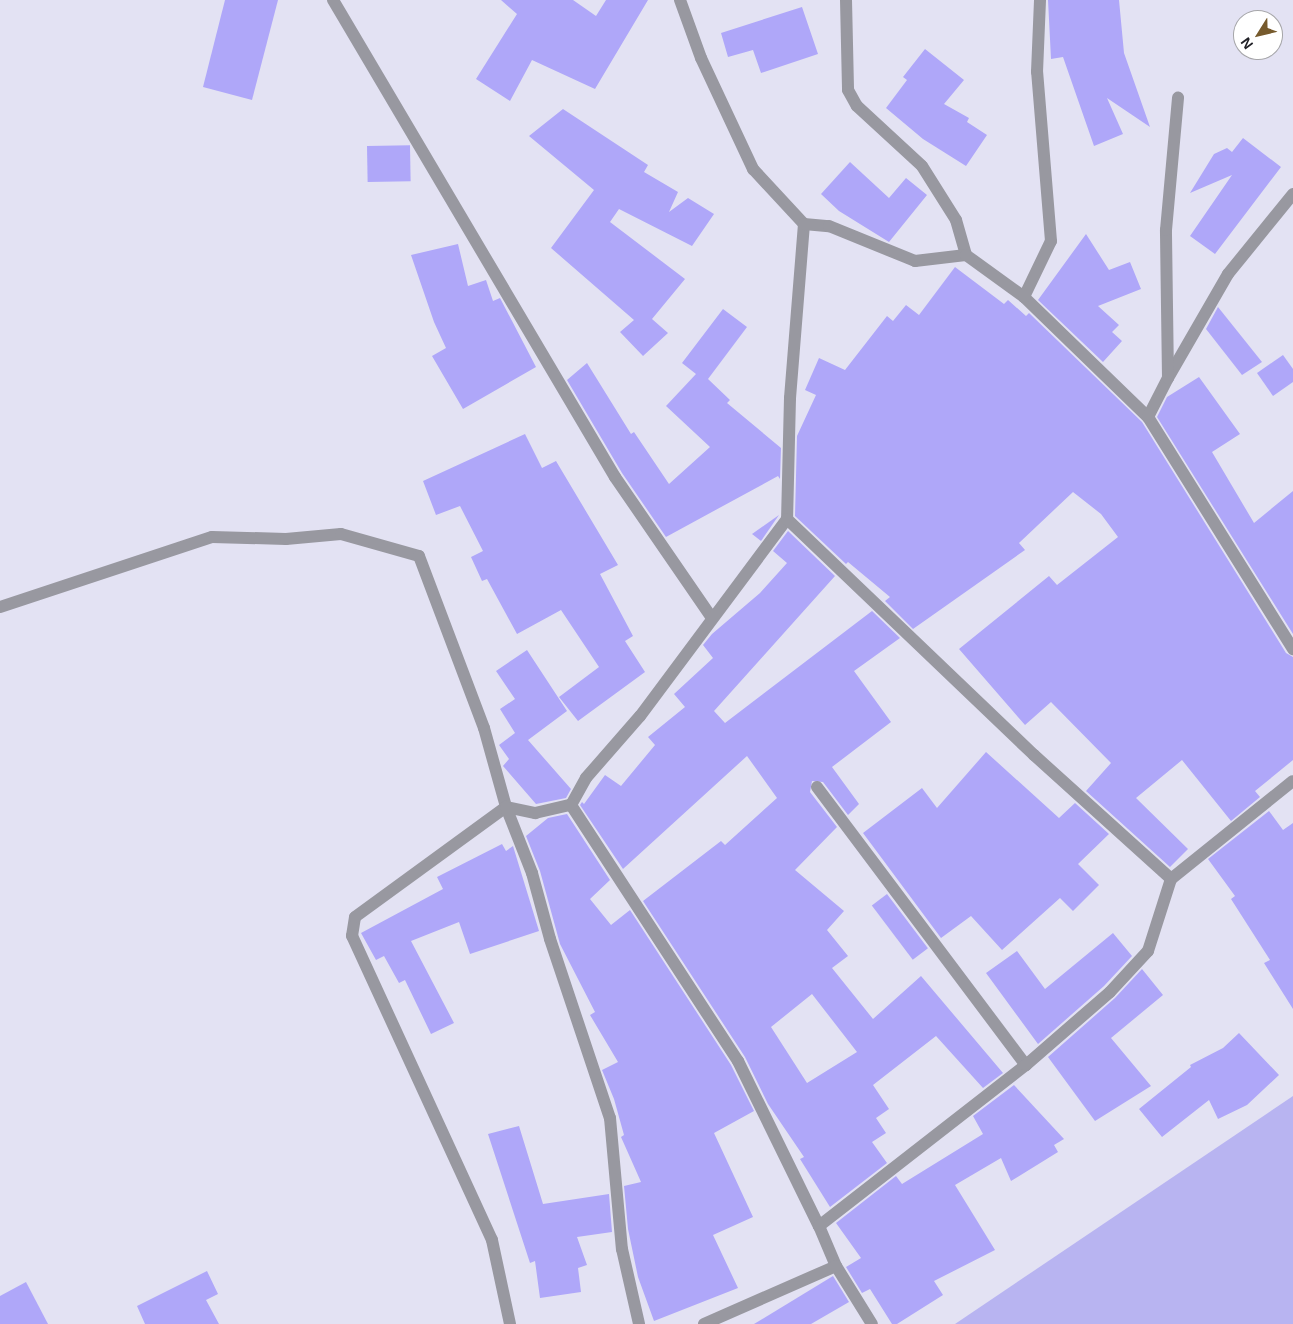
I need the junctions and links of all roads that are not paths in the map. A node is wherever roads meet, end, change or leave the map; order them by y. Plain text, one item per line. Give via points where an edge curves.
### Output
1 (334, 0) edge
2 (680, 0) edge
3 (846, 0) edge
4 (1040, 0) edge
5 (1178, 98) dead end
6 (1293, 194) edge
7 (804, 224) junction
8 (966, 255) junction
9 (1024, 297) junction
10 (1168, 378) junction
11 (1148, 417) junction
12 (788, 519) junction
13 (0, 608) edge
14 (712, 618) junction
15 (1293, 649) edge
16 (1293, 781) edge
17 (817, 787) dead end
18 (571, 805) junction
19 (506, 808) junction
20 (1171, 879) junction
21 (1026, 1065) junction
22 (819, 1226) junction
23 (836, 1266) junction
24 (510, 1324) edge
25 (639, 1324) edge
26 (704, 1324) edge
27 (872, 1324) edge

1 - 14 street via 615,477
2 - 7 street via 701,58 753,170
3 - 8 street via 848,90 857,106 922,166 956,220
4 - 9 street via 1037,72 1051,241
5 - 10 street via 1166,230
6 - 10 street via 1228,274
7 - 8 street via 829,226 915,260
7 - 12 street via 790,398
8 - 9 street
9 - 11 street
10 - 11 street
11 - 15 street
12 - 14 street
12 - 20 street via 1034,755
13 - 19 street via 212,537 286,539 341,534 419,556 484,728
14 - 18 street via 640,716 586,778
16 - 20 street
17 - 21 street
18 - 19 street via 535,813
18 - 22 street via 738,1061
19 - 24 street via 354,917 352,936 492,1240
19 - 25 street via 532,873 550,939 610,1118 622,1249
20 - 21 street via 1148,951 1110,992
21 - 22 street
22 - 23 street
23 - 26 street
23 - 27 street

